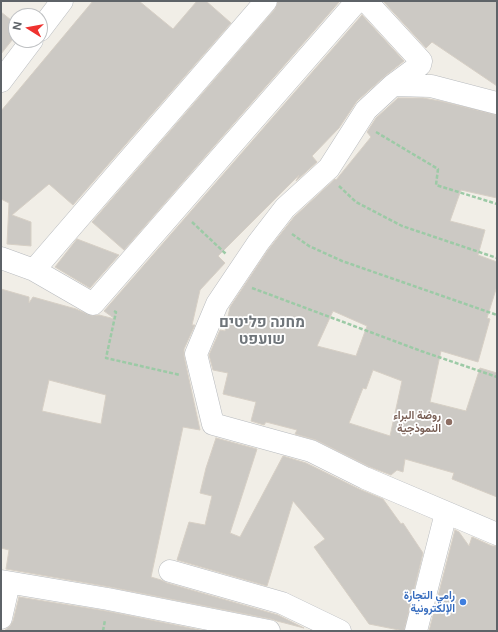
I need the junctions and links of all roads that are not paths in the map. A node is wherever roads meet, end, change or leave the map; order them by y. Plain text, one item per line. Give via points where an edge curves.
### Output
1 (62, 1) edge
2 (266, 1) edge
3 (357, 1) edge
4 (366, 1) edge
5 (48, 19) edge
6 (26, 48) edge
7 (1, 81) edge
8 (393, 85) junction
9 (497, 103) edge
10 (1, 258) edge
11 (34, 270) junction
12 (446, 513) junction
13 (497, 534) edge
14 (170, 571) dead end
15 (5, 582) edge
16 (1, 618) edge
17 (269, 631) edge
18 (340, 631) edge
19 (416, 631) edge

1 - 5 street
2 - 11 street
3 - 11 street via 93,304
4 - 8 street via 421,61 420,65
6 - 7 street
8 - 9 street via 431,86
8 - 12 street via 366,110 329,168 285,208 274,222 217,304 196,354 213,424 311,451
10 - 11 street
12 - 13 street
12 - 19 street
14 - 18 street via 282,603
15 - 16 street
15 - 17 street via 108,599

